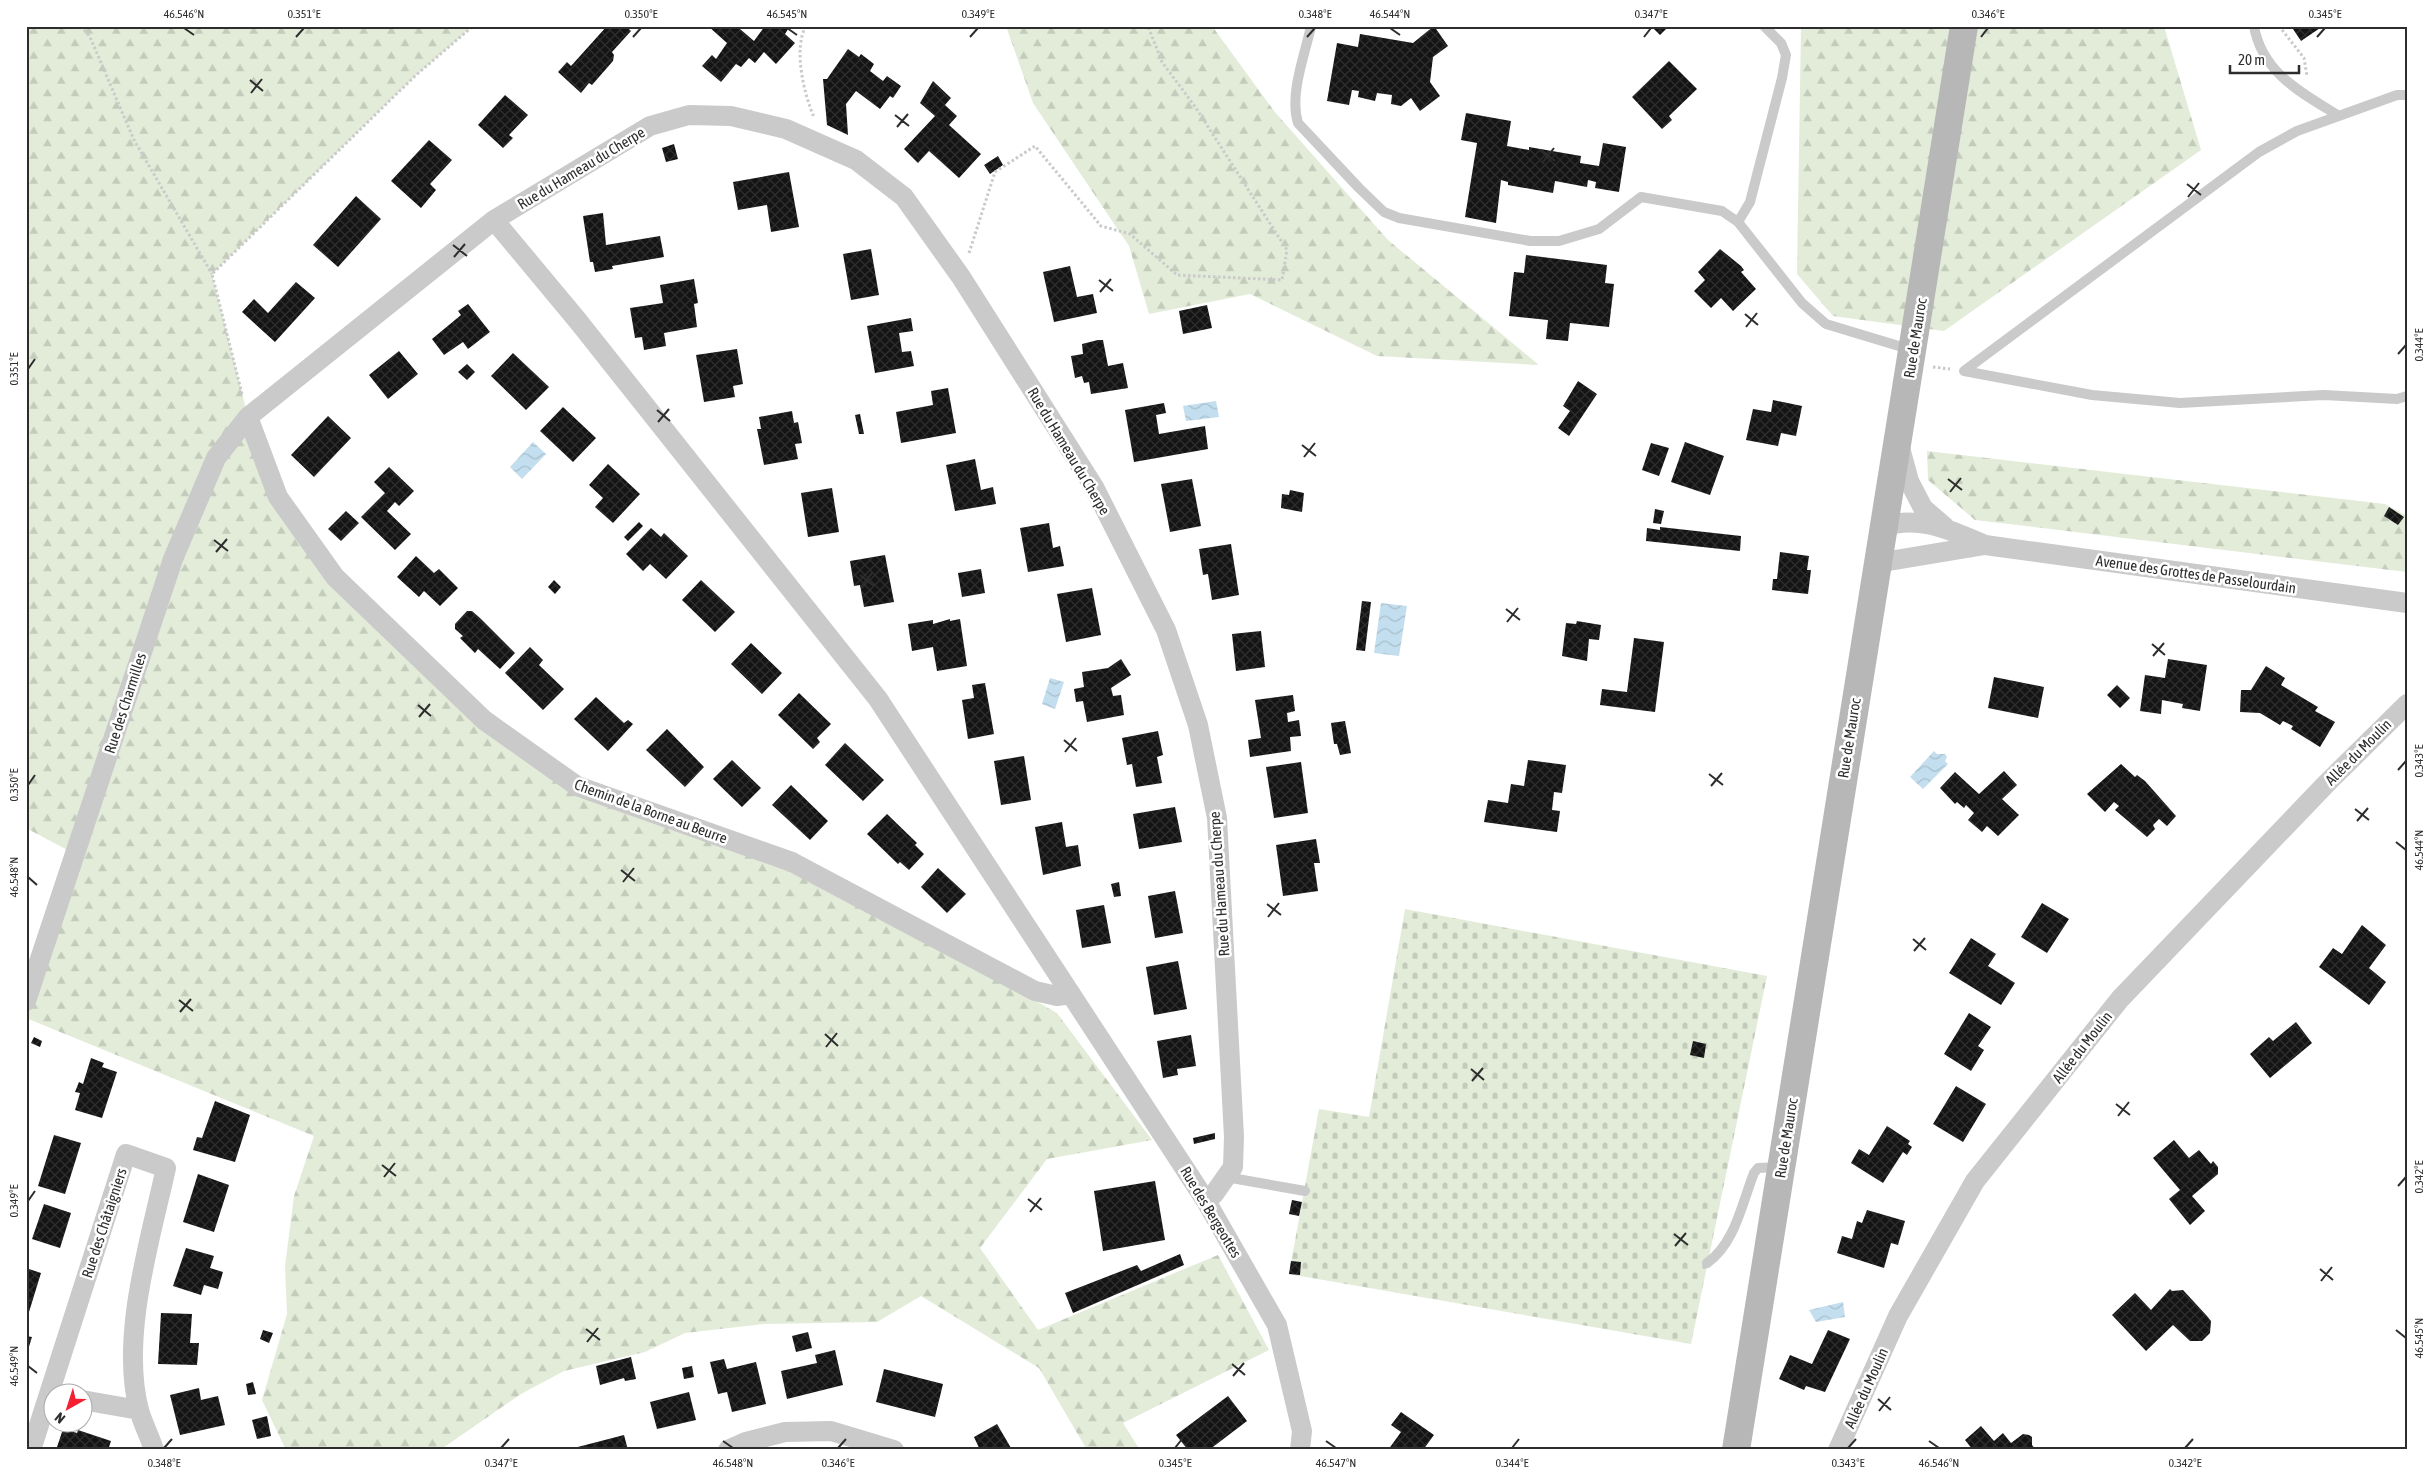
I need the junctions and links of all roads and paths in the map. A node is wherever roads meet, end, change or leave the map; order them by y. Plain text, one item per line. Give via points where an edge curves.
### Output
1 (81, 26) edge
2 (473, 26) edge
3 (806, 26) edge
4 (1148, 26) edge
5 (1311, 26) edge
6 (1764, 26) edge
7 (1964, 26) edge
8 (2254, 26) edge
9 (2279, 26) edge
10 (2407, 95) edge
11 (2310, 98) junction
12 (2339, 116) junction
13 (839, 152) junction
14 (494, 220) junction
15 (1738, 222) junction
16 (212, 274) junction
17 (961, 277) junction
18 (1912, 358) junction
19 (1964, 371) junction
20 (2407, 396) edge
21 (248, 417) junction
22 (1898, 441) junction
23 (1883, 527) junction
24 (1946, 528) junction
25 (1986, 544) junction
26 (1877, 563) junction
27 (2407, 603) edge
28 (2407, 704) edge
29 (1071, 994) junction
30 (26, 1001) edge
31 (1782, 1167) junction
32 (1226, 1178) junction
33 (1305, 1191) dead end
34 (1206, 1201) junction
35 (1707, 1263) dead end
36 (54, 1384) edge
37 (92, 1402) edge
38 (139, 1410) junction
39 (42, 1420) edge
40 (31, 1450) edge
41 (154, 1450) edge
42 (728, 1450) edge
43 (894, 1450) edge
44 (1300, 1450) edge
45 (1736, 1450) edge
46 (1838, 1450) edge

1 - 16 path via 90,37 134,140
2 - 16 path via 415,76
3 - 13 path via 801,35 800,63 813,116
4 - 17 path via 1162,62 1196,108 1287,250 1282,280 1177,276 1130,234 1101,226 1035,146 995,172
5 - 15 lane via 1298,86 1295,112 1298,123 1384,212 1423,224 1530,241 1559,241 1599,229 1642,197 1722,211
6 - 15 lane via 1781,43 1786,55 1750,202
7 - 18 street, Rue de Mauroc
8 - 11 lane via 2262,54 2275,71
9 - 11 path via 2304,58
10 - 12 lane via 2397,95
11 - 12 lane
12 - 19 lane via 2297,131 2259,152
13 - 14 street, Rue du Hameau du Cherpe via 786,129 730,116 689,115 650,126
13 - 17 street, Rue du Hameau du Cherpe via 856,160 904,197
14 - 21 street, Rue du Hameau du Cherpe
14 - 29 street via 578,320 878,699
15 - 18 lane via 1802,304 1826,324
16 - 21 path
17 - 32 street, Rue du Hameau du Cherpe via 1094,487 1166,630 1198,725 1217,828 1234,1137 1233,1167
18 - 19 path
18 - 22 street, Rue de Mauroc
19 - 20 lane via 2092,394 2180,403 2324,395 2398,399
21 - 29 street, Chemin de la Borne au Beurre via 278,498 335,577 484,720 577,786 792,862 1035,991 1057,996
21 - 30 street, Rue des Charmilles via 216,458 172,559
22 - 23 street, Rue de Mauroc
22 - 24 street, Avenue des Grottes de Passelourdain via 1909,481 1923,508
23 - 24 street, Avenue des Grottes de Passelourdain via 1912,521
23 - 26 street, Rue de Mauroc
24 - 25 street, Avenue des Grottes de Passelourdain
25 - 26 street, Avenue des Grottes de Passelourdain
25 - 27 street, Avenue des Grottes de Passelourdain
26 - 31 street, Rue de Mauroc
28 - 46 street, Allée du Moulin via 2120,999 1975,1181 1898,1316
29 - 34 street, Rue des Bergeottes
31 - 35 lane via 1758,1168 1728,1241
31 - 45 street, Rue de Mauroc
32 - 33 lane
32 - 34 street, Rue du Hameau du Cherpe
34 - 44 street, Rue des Bergeottes via 1276,1325 1302,1431
36 - 38 street, Rue des Châtaigniers via 126,1154 166,1168 140,1286 133,1354
37 - 38 street
38 - 41 street, Rue des Châtaigniers
39 - 40 street, Rue des Châtaigniers
42 - 43 street via 785,1432 831,1431

